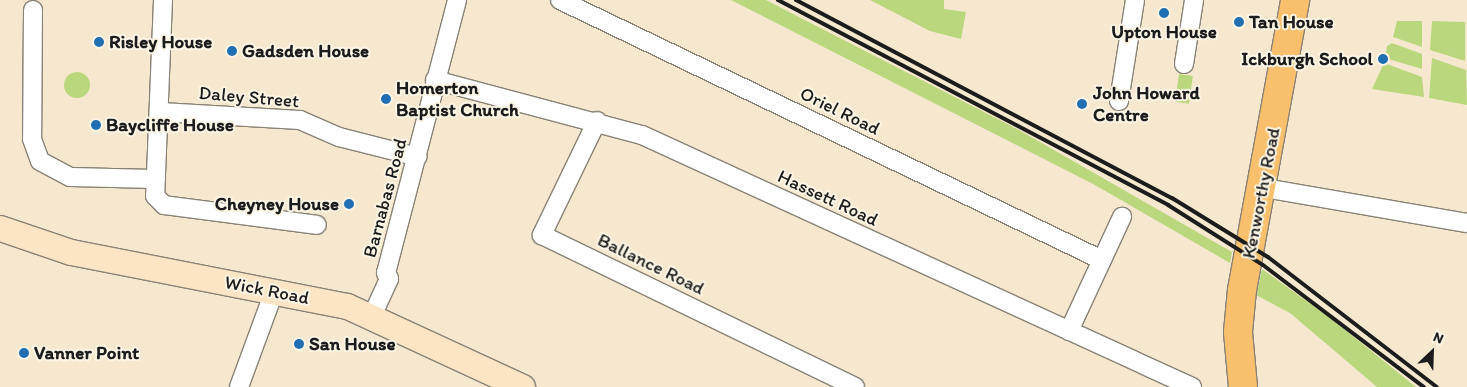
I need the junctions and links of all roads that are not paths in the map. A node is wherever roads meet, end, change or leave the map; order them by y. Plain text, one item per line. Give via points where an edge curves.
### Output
1 (163, 0) edge
2 (457, 0) edge
3 (560, 0) edge
4 (1135, 0) edge
5 (1194, 0) edge
6 (1295, 0) edge
7 (33, 10) dead end
8 (1184, 64) dead end
9 (435, 80) junction
10 (1118, 100) dead end
11 (160, 112) junction
12 (597, 121) junction
13 (418, 157) junction
14 (156, 179) junction
15 (1264, 188) junction
16 (1122, 217) dead end
17 (1467, 223) edge
18 (317, 225) dead end
19 (0, 228) edge
20 (1102, 260) junction
21 (275, 289) junction
22 (372, 316) junction
23 (1069, 331) junction
24 (239, 387) edge
25 (522, 387) edge
26 (855, 387) edge
27 (1192, 387) edge
28 (1243, 387) edge

1 - 11 street
2 - 9 street, Barnabas Road
3 - 20 street, Oriel Road
4 - 10 street
5 - 8 street
6 - 15 highway, Kenworthy Road
7 - 14 street via 32,139 40,160 70,178
9 - 12 street, Hassett Road
9 - 13 street, Barnabas Road
11 - 13 street, Daley Street via 300,120 339,137
11 - 14 street
12 - 23 street, Hassett Road via 642,135
12 - 26 street, Ballance Road via 542,235
13 - 22 street, Barnabas Road via 386,275 386,287
14 - 18 street via 155,196 164,204
15 - 17 street
15 - 28 highway, Kenworthy Road via 1239,323
16 - 20 street
19 - 21 main road, Wick Road via 71,252
20 - 23 street
21 - 22 main road, Wick Road
21 - 24 street
22 - 25 main road, Wick Road
23 - 27 street, Hassett Road

